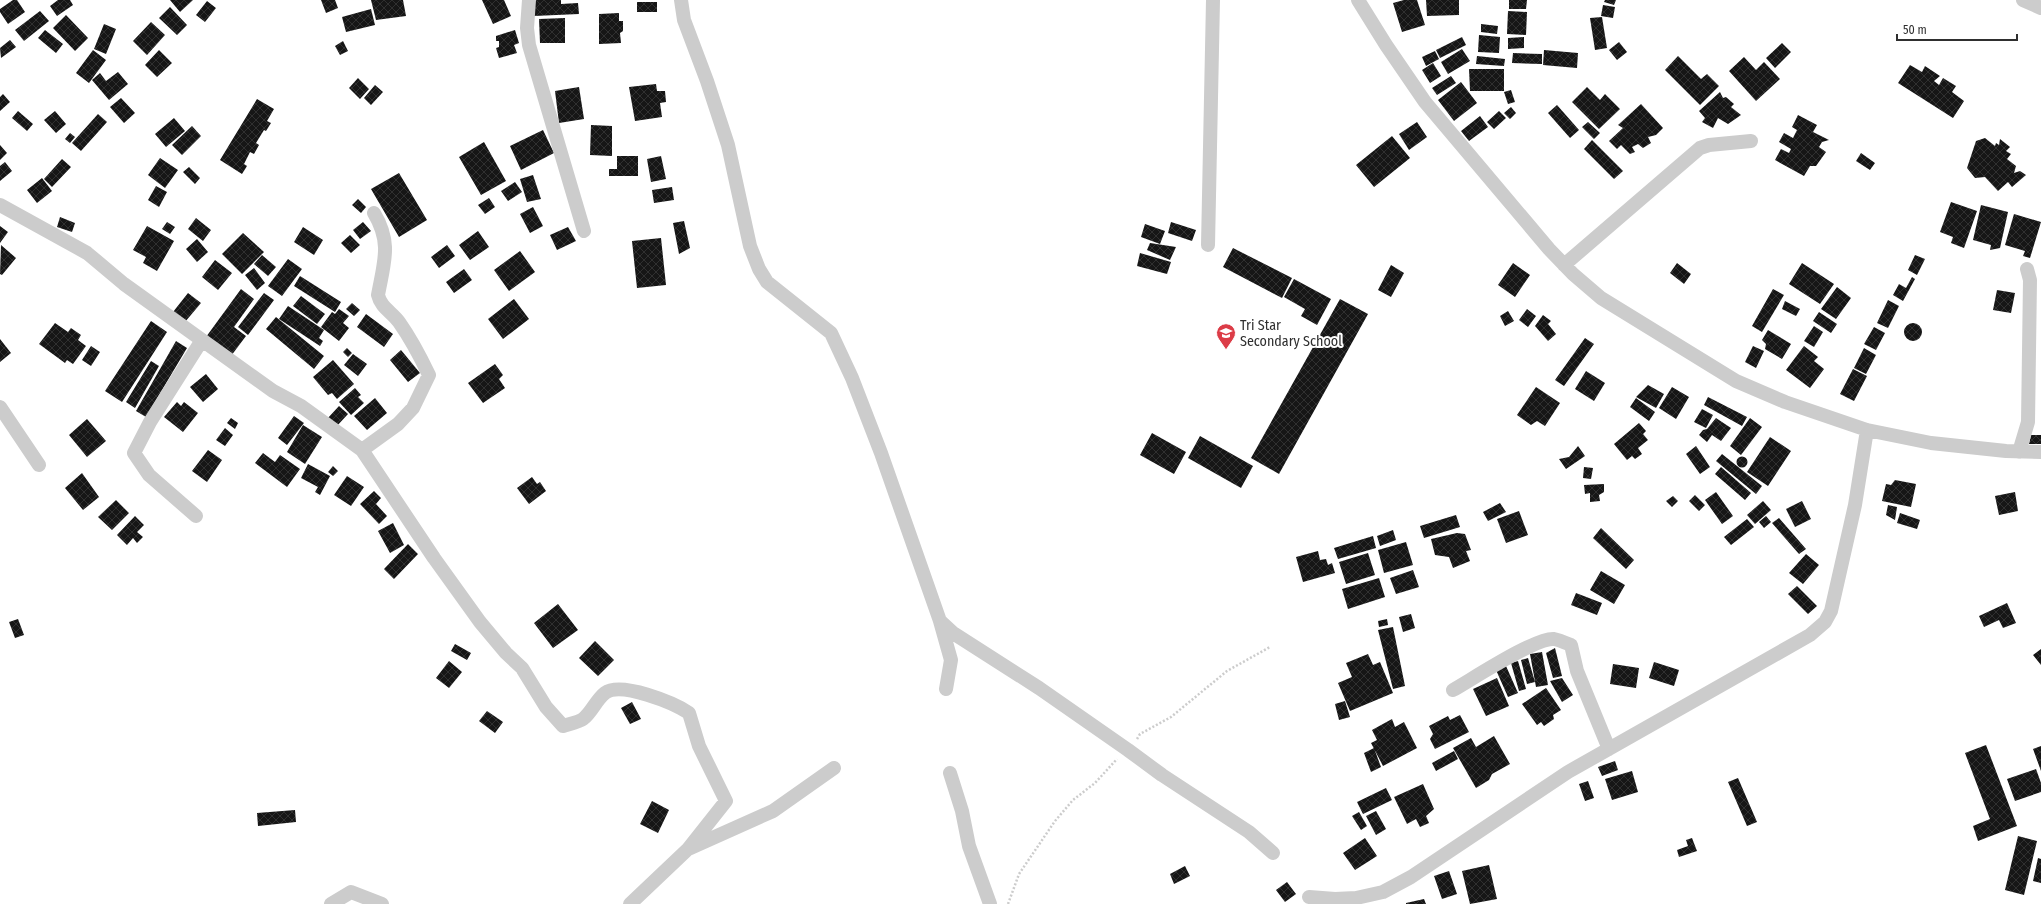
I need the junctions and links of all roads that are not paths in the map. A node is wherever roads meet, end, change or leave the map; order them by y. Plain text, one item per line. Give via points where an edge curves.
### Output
1 (529, 0) edge
2 (681, 0) edge
3 (1213, 0) edge
4 (1358, 0) edge
5 (2023, 0) edge
6 (2041, 8) edge
7 (1751, 141) dead end
8 (0, 205) edge
9 (374, 213) dead end
10 (584, 231) dead end
11 (1208, 245) dead end
12 (1564, 265) junction
13 (2027, 269) dead end
14 (202, 340) junction
15 (0, 407) edge
16 (1867, 430) junction
17 (362, 450) junction
18 (2019, 452) junction
19 (2041, 452) edge
20 (39, 466) dead end
21 (196, 516) dead end
22 (940, 621) junction
23 (946, 690) dead end
24 (1452, 690) dead end
25 (1609, 748) junction
26 (834, 768) dead end
27 (950, 773) dead end
28 (688, 849) junction
29 (1273, 853) dead end
30 (1309, 897) dead end
31 (331, 904) edge
32 (382, 904) edge
33 (630, 904) edge
34 (990, 904) edge

1 - 10 street via 529,45
2 - 22 street via 684,20 728,145 750,246 759,269 767,282 831,333 852,378 881,453
3 - 11 street
4 - 12 street via 1424,102
5 - 6 street
7 - 12 street via 1700,148
8 - 14 street via 87,253 124,284
9 - 17 street via 383,228 386,246 378,295 380,302 399,322 417,349 429,375 413,408 398,424
12 - 16 street via 1601,298 1736,381 1785,402
13 - 18 street via 2030,280 2028,422
14 - 17 street
14 - 21 street via 150,422 134,453 149,475
15 - 20 street
16 - 18 street via 1931,443
16 - 25 street via 1839,582 1831,611 1825,622 1810,635
17 - 28 street via 480,622 522,668 546,708 563,726 583,719 598,698 607,691 634,691 676,705 689,713 699,746 726,801
18 - 19 street
22 - 23 street via 951,660
22 - 29 street via 953,633 1039,688 1162,775 1249,832
24 - 25 street via 1537,644 1553,639 1571,645 1577,671
25 - 30 street via 1568,772 1411,877 1383,892 1356,898
26 - 28 street via 773,811
27 - 34 street via 962,811 968,846
28 - 33 street
31 - 32 street via 351,892

